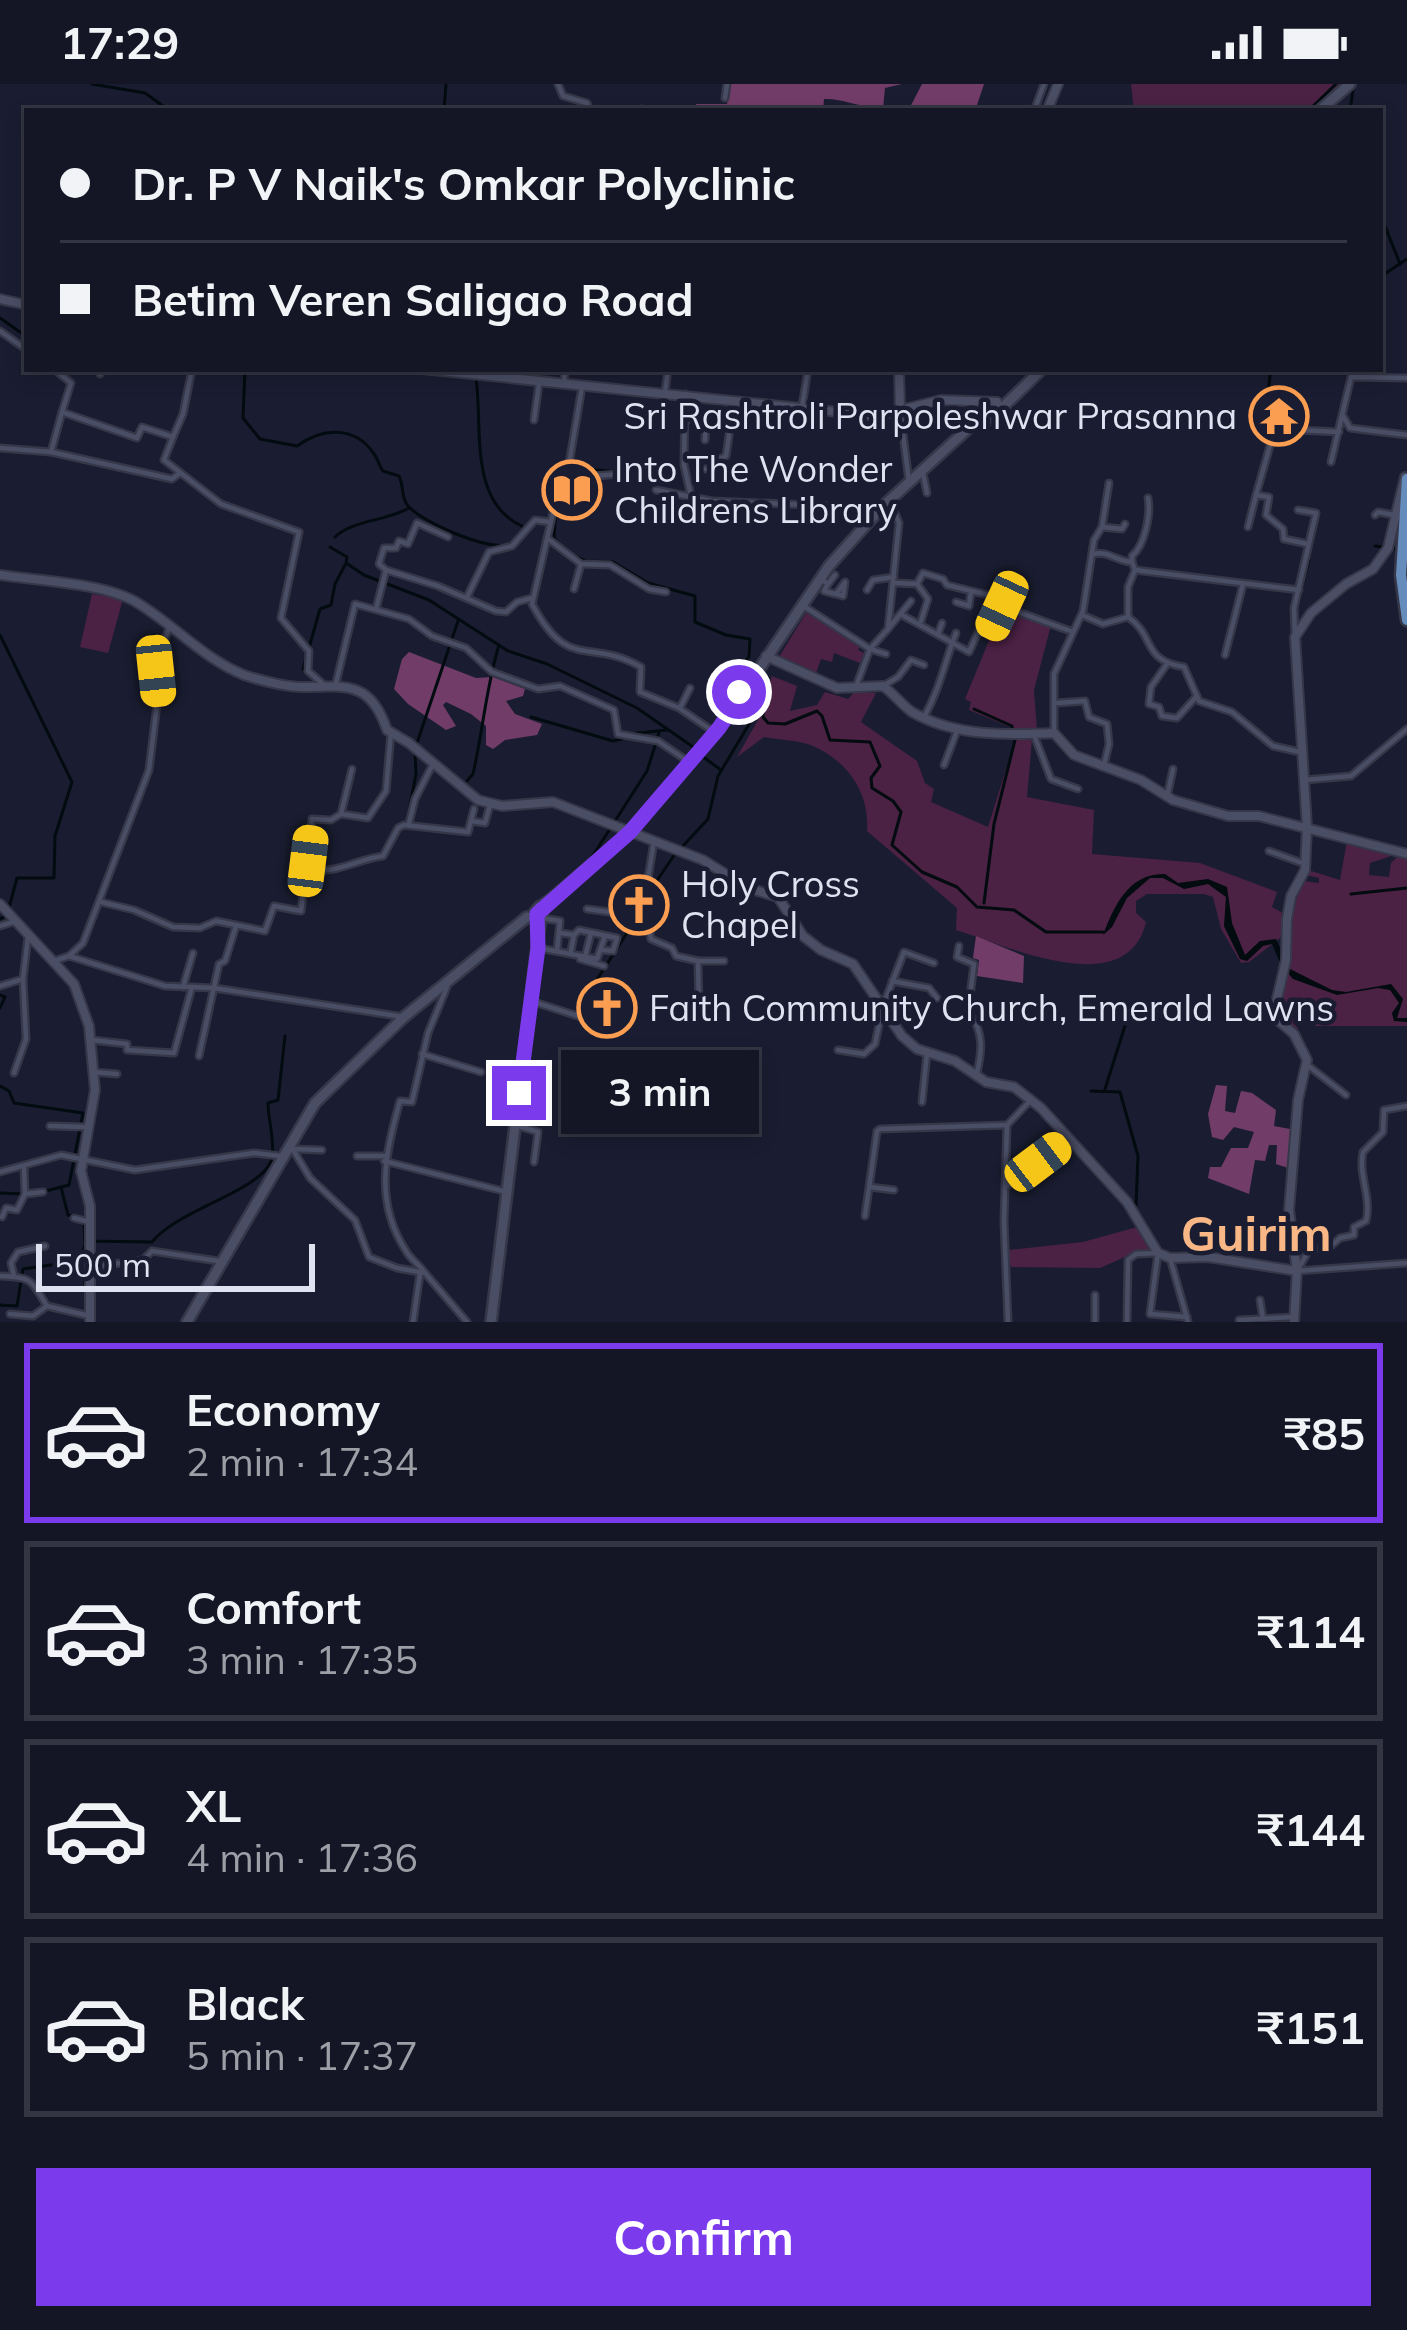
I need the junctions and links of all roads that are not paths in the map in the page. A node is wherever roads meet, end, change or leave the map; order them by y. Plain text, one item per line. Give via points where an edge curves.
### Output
1 (558, 84) edge
2 (727, 84) edge
3 (1352, 84) edge
4 (725, 98) dead end
5 (589, 108) edge
6 (1325, 108) edge
7 (58, 372) edge
8 (191, 372) edge
9 (456, 372) edge
10 (565, 372) edge
11 (668, 372) edge
12 (808, 372) edge
13 (899, 372) edge
14 (1037, 372) edge
15 (1407, 378) edge
16 (537, 379) junction
17 (564, 382) junction
18 (583, 384) junction
19 (665, 392) junction
20 (685, 394) junction
21 (734, 401) junction
22 (997, 406) junction
23 (802, 407) junction
24 (900, 410) junction
25 (62, 412) junction
26 (1343, 416) junction
27 (683, 418) junction
28 (534, 420) dead end
29 (1339, 432) junction
30 (1407, 435) edge
31 (172, 437) junction
32 (705, 440) dead end
33 (0, 448) edge
34 (51, 452) junction
35 (1331, 462) dead end
36 (705, 469) dead end
37 (568, 470) junction
38 (181, 472) junction
39 (923, 473) junction
40 (618, 474) dead end
41 (1407, 477) edge
42 (1108, 483) dead end
43 (909, 484) junction
44 (656, 490) dead end
45 (927, 493) dead end
46 (1256, 494) junction
47 (691, 498) junction
48 (1148, 498) dead end
49 (885, 504) junction
50 (1298, 510) dead end
51 (1375, 515) dead end
52 (1394, 515) junction
53 (551, 520) junction
54 (1125, 524) dead end
55 (1102, 527) junction
56 (1248, 527) dead end
57 (1406, 528) edge
58 (448, 537) dead end
59 (547, 538) junction
60 (1308, 544) junction
61 (372, 548) dead end
62 (382, 551) junction
63 (1093, 554) junction
64 (581, 564) junction
65 (1134, 566) junction
66 (386, 570) junction
67 (835, 574) dead end
68 (0, 575) edge
69 (895, 580) junction
70 (917, 584) junction
71 (1243, 584) junction
72 (824, 587) junction
73 (574, 589) dead end
74 (867, 590) dead end
75 (1299, 590) junction
76 (666, 592) dead end
77 (971, 592) junction
78 (836, 594) dead end
79 (467, 597) junction
80 (532, 598) junction
81 (911, 601) dead end
82 (956, 602) dead end
83 (802, 605) junction
84 (1002, 606) junction
85 (376, 610) junction
86 (1082, 614) junction
87 (902, 615) junction
88 (1128, 617) junction
89 (1407, 620) edge
90 (942, 622) dead end
91 (921, 623) junction
92 (170, 626) junction
93 (888, 629) junction
94 (1073, 632) junction
95 (956, 633) dead end
96 (938, 634) junction
97 (1295, 637) junction
98 (951, 645) junction
99 (870, 649) junction
100 (886, 654) dead end
101 (1226, 655) dead end
102 (766, 656) junction
103 (1167, 664) junction
104 (924, 665) dead end
105 (323, 684) junction
106 (335, 686) junction
107 (883, 686) junction
108 (690, 688) dead end
109 (855, 688) junction
110 (1197, 696) junction
111 (1057, 703) junction
112 (680, 708) junction
113 (924, 717) junction
114 (959, 726) junction
115 (1407, 729) edge
116 (391, 732) junction
117 (714, 732) junction
118 (1054, 733) junction
119 (1033, 735) junction
120 (1301, 752) junction
121 (695, 755) junction
122 (434, 762) junction
123 (944, 765) dead end
124 (1104, 765) junction
125 (352, 769) dead end
126 (1173, 769) dead end
127 (1302, 780) junction
128 (1078, 789) dead end
129 (1167, 797) junction
130 (490, 805) junction
131 (474, 809) dead end
132 (341, 814) junction
133 (471, 821) junction
134 (409, 825) junction
135 (1307, 827) junction
136 (630, 832) junction
137 (655, 841) junction
138 (1269, 851) dead end
139 (1407, 854) edge
140 (1305, 864) junction
141 (309, 868) junction
142 (101, 902) junction
143 (644, 904) junction
144 (587, 909) dead end
145 (8, 912) edge
146 (539, 913) junction
147 (0, 926) edge
148 (236, 926) junction
149 (588, 931) junction
150 (561, 933) junction
151 (29, 934) junction
152 (574, 935) junction
153 (605, 936) junction
154 (959, 946) dead end
155 (537, 949) junction
156 (602, 950) junction
157 (556, 952) junction
158 (193, 953) dead end
159 (570, 954) junction
160 (69, 956) junction
161 (585, 957) junction
162 (54, 961) junction
163 (698, 961) junction
164 (724, 961) dead end
165 (934, 963) dead end
166 (604, 966) dead end
167 (23, 979) junction
168 (892, 981) junction
169 (450, 982) junction
170 (0, 986) edge
171 (182, 987) junction
172 (192, 987) junction
173 (214, 988) junction
174 (937, 998) dead end
175 (531, 1001) junction
176 (883, 1006) junction
177 (699, 1008) dead end
178 (404, 1017) junction
179 (581, 1017) dead end
180 (90, 1040) junction
181 (838, 1050) dead end
182 (927, 1053) junction
183 (422, 1054) junction
184 (199, 1056) dead end
185 (1306, 1064) junction
186 (93, 1072) junction
187 (481, 1072) dead end
188 (14, 1073) dead end
189 (117, 1074) dead end
190 (976, 1077) junction
191 (1346, 1094) dead end
192 (1030, 1101) junction
193 (922, 1102) dead end
194 (1407, 1106) edge
195 (515, 1125) junction
196 (1007, 1125) junction
197 (50, 1126) dead end
198 (88, 1127) junction
199 (1069, 1139) junction
200 (322, 1150) dead end
201 (290, 1151) junction
202 (357, 1156) dead end
203 (82, 1159) junction
204 (384, 1159) junction
205 (534, 1162) dead end
206 (25, 1168) junction
207 (0, 1172) edge
208 (1007, 1186) junction
209 (868, 1187) junction
210 (894, 1190) dead end
211 (43, 1192) dead end
212 (507, 1192) junction
213 (25, 1194) junction
214 (865, 1216) dead end
215 (2, 1217) edge
216 (74, 1218) dead end
217 (90, 1222) junction
218 (45, 1246) dead end
219 (1158, 1253) junction
220 (3, 1258) edge
221 (1170, 1258) junction
222 (223, 1262) junction
223 (1407, 1262) edge
224 (11, 1263) junction
225 (92, 1268) junction
226 (1298, 1271) junction
227 (422, 1273) junction
228 (0, 1276) edge
229 (14, 1276) junction
230 (1095, 1295) dead end
231 (1260, 1300) dead end
232 (47, 1306) junction
233 (10, 1314) dead end
234 (90, 1319) edge
235 (1263, 1319) edge
236 (1294, 1319) edge
237 (1187, 1320) edge
238 (1239, 1320) edge
239 (187, 1322) edge
240 (413, 1322) edge
241 (467, 1322) edge
242 (491, 1322) edge
243 (1009, 1322) edge
244 (1095, 1322) edge
245 (1127, 1322) edge

1 - 5 street via 563,96
2 - 4 street
3 - 6 main road
7 - 25 street via 71,383
8 - 31 street
9 - 16 street
10 - 17 street
11 - 19 street
12 - 23 street
13 - 24 street
14 - 22 main road
15 - 26 street via 1354,375
16 - 17 street
16 - 28 street
17 - 18 street
18 - 19 street
18 - 37 street
19 - 20 street
20 - 21 street
20 - 27 street
21 - 23 street
21 - 36 street via 726,456
22 - 24 street via 940,400
22 - 39 main road
22 - 43 main road
23 - 24 street via 877,416
24 - 43 street
25 - 31 street via 137,438 142,427
25 - 34 street
26 - 29 street
26 - 30 street via 1350,428
27 - 32 street via 706,422
27 - 47 street
29 - 35 street
29 - 46 street via 1273,435
31 - 38 street via 162,457
33 - 34 street
34 - 38 street via 172,479
37 - 40 street
37 - 53 street
38 - 105 street via 221,504 299,532 280,618 309,651 308,671
39 - 43 main road
39 - 45 street
41 - 52 street
41 - 57 main road
42 - 55 street
43 - 49 main road
44 - 47 street
46 - 56 street
46 - 60 street via 1269,497 1266,515 1284,539
47 - 49 street
48 - 65 street
49 - 69 street via 898,523
49 - 72 main road
50 - 60 street via 1316,513
51 - 52 street
52 - 97 street via 1388,548 1373,569 1311,613
53 - 59 street
53 - 79 street via 535,520 512,546 489,552
54 - 55 street
55 - 63 street
57 - 89 main road
58 - 62 street via 417,523 408,544
59 - 64 street
59 - 80 street
60 - 75 street
61 - 62 street
62 - 66 street
63 - 65 street
63 - 86 street
64 - 73 street
64 - 76 street via 610,565
65 - 71 street
65 - 88 street
66 - 79 street
66 - 85 street
67 - 72 street
68 - 92 street via 124,596
69 - 70 street
69 - 74 street via 873,580
69 - 93 street
70 - 77 street via 923,573
70 - 91 street via 928,599
71 - 75 street
71 - 101 street
72 - 78 street
72 - 83 main road
75 - 97 street
77 - 82 street via 969,606
77 - 84 street via 1001,598
79 - 80 street via 506,612
80 - 112 street via 567,649 631,662 643,671 640,692
81 - 87 street
83 - 99 street
83 - 102 main road
84 - 94 street
84 - 98 street via 991,629 977,630 969,652
85 - 106 street via 355,604
85 - 121 street via 466,648 491,672 538,689 560,686 614,710 618,734
86 - 88 street via 1103,624
86 - 94 street
87 - 91 street
87 - 93 street
88 - 103 street
90 - 96 street
91 - 96 street
92 - 105 street via 243,674 305,688
92 - 142 street via 157,661 149,770
93 - 99 street
94 - 111 street via 1054,674
95 - 98 street
96 - 98 street
97 - 120 street
98 - 113 street
99 - 100 street
99 - 109 street
102 - 109 street via 827,686
102 - 117 main road
103 - 110 street via 1184,667
103 - 110 street via 1149,704 1178,718
104 - 107 street via 911,660
105 - 106 street
106 - 116 street via 366,694
107 - 109 street
107 - 113 street
108 - 112 street
110 - 120 street via 1273,746
111 - 118 street
111 - 124 street via 1085,701 1089,717 1106,724
112 - 117 street
113 - 114 street
114 - 119 street
114 - 123 street
115 - 127 street via 1351,776
116 - 122 street
116 - 132 street via 386,791 368,818
117 - 121 main road
118 - 119 street
118 - 124 street via 1074,755
119 - 128 street via 1051,778
120 - 127 street
121 - 136 main road
122 - 130 street
122 - 134 street
124 - 129 street
125 - 132 street
126 - 129 street
127 - 135 street
129 - 135 street
130 - 133 street via 485,823
130 - 136 street via 553,802
131 - 133 street
132 - 141 street via 313,820
133 - 134 street via 468,832
134 - 141 street via 398,828 383,856 331,872
135 - 139 street
135 - 140 street
136 - 137 street
136 - 146 main road
137 - 143 street
137 - 176 street via 778,897 803,936 853,964
138 - 140 street
140 - 185 street via 1287,919 1273,1016 1294,1034
141 - 148 street via 301,910 274,906 265,931
142 - 148 street via 173,927
142 - 160 street
143 - 144 street via 632,915
143 - 163 street via 651,939
145 - 147 street
145 - 151 street
146 - 150 street via 559,920
146 - 155 main road
146 - 169 main road
148 - 173 street
149 - 152 street
149 - 153 street
149 - 161 street
150 - 152 street
150 - 157 street
151 - 162 street
151 - 167 street
152 - 159 street
153 - 156 street
153 - 156 street via 617,938 614,950
154 - 190 street via 957,957 974,964 968,1012 979,1025
155 - 157 street
155 - 166 street
155 - 175 main road
156 - 161 street via 598,959
157 - 159 street
158 - 171 street
159 - 161 street
160 - 162 street
160 - 171 street
162 - 180 street via 74,984
163 - 164 street
163 - 177 street
165 - 168 street via 904,952
167 - 170 street
167 - 188 street via 26,1039
168 - 174 street via 929,988
168 - 176 street
169 - 178 main road
169 - 183 street
171 - 172 street
172 - 173 street
172 - 180 street via 174,1053
173 - 178 street
173 - 184 street
175 - 179 street
175 - 195 main road
176 - 181 street via 875,1044 864,1054
176 - 182 street via 902,1036
178 - 201 main road via 316,1103
180 - 186 street
182 - 190 street
182 - 193 street
183 - 187 street
183 - 204 street via 412,1102 400,1101
185 - 191 street
185 - 226 street via 1289,1210
186 - 189 street
186 - 198 street
190 - 192 street
192 - 196 street
192 - 199 street
194 - 226 street via 1384,1110 1383,1132 1363,1152 1366,1221 1354,1235 1309,1250
195 - 205 street via 538,1132
195 - 212 main road
196 - 208 street
196 - 209 street via 880,1129
197 - 198 street
198 - 203 street
199 - 208 street
199 - 219 street via 1127,1202
200 - 201 street
201 - 203 street via 135,1170
201 - 222 main road
201 - 227 street via 356,1220 369,1257
202 - 204 street
203 - 206 street via 61,1155
203 - 217 street
204 - 212 street
204 - 227 street via 387,1211
206 - 207 street
206 - 213 street
208 - 243 street
209 - 210 street
209 - 214 street
211 - 213 street
212 - 242 main road
213 - 215 street
216 - 217 street
217 - 225 street
218 - 224 street via 22,1249
219 - 221 street
219 - 237 street via 1150,1314
219 - 245 street via 1128,1260
220 - 224 street
221 - 226 street
221 - 237 street
222 - 225 street via 152,1251 137,1262
222 - 239 main road
223 - 226 street
224 - 229 street
225 - 234 street
226 - 236 street
227 - 240 street
227 - 241 street
228 - 229 street
229 - 232 street via 38,1285
230 - 244 street
231 - 235 street
232 - 233 street via 40,1315
232 - 234 street
235 - 236 street
235 - 238 street

